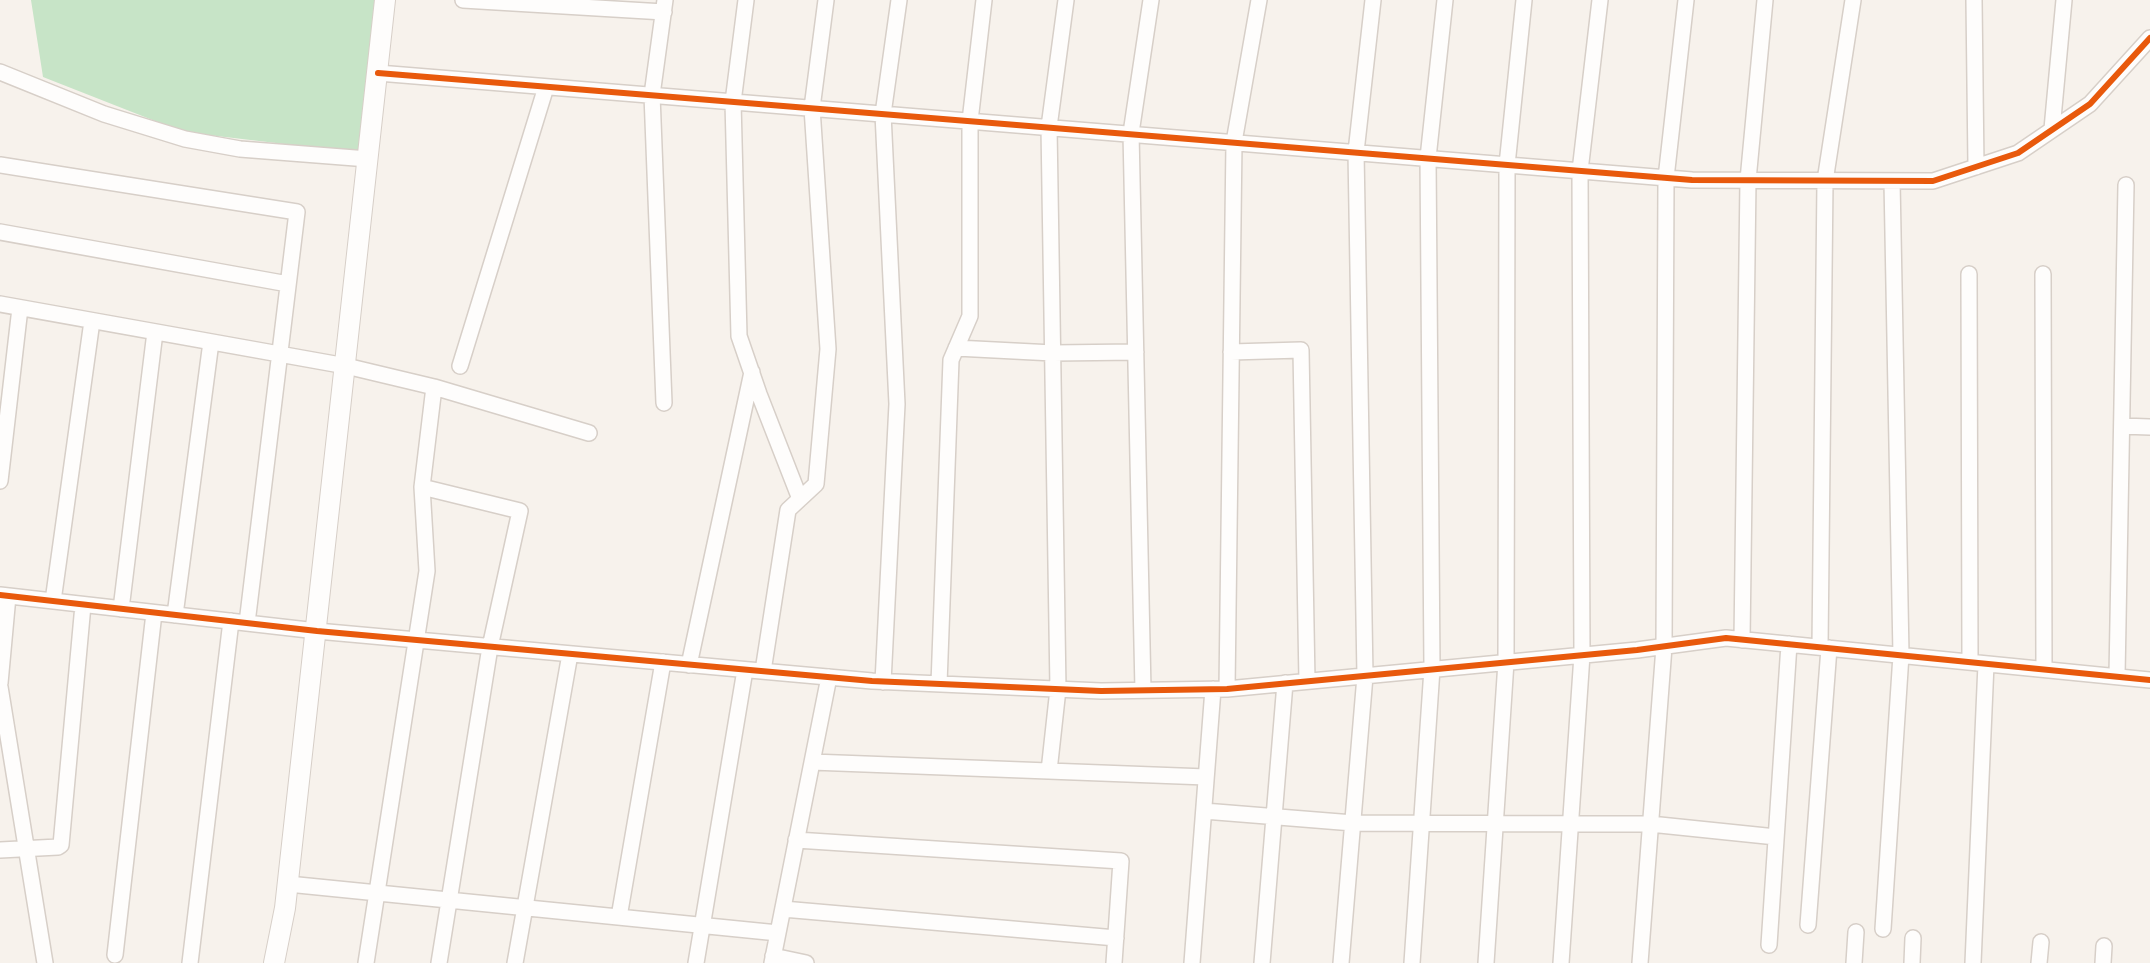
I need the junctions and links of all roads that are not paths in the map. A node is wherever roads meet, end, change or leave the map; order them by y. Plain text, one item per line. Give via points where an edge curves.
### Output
1 (385, 0) edge
2 (463, 0) edge
3 (746, 0) edge
4 (826, 0) edge
5 (899, 0) edge
6 (984, 0) edge
7 (1066, 0) edge
8 (1151, 0) edge
9 (1258, 0) edge
10 (1373, 0) edge
11 (1445, 0) edge
12 (1524, 0) edge
13 (1600, 0) edge
14 (1686, 0) edge
15 (1765, 0) edge
16 (1853, 0) edge
17 (1974, 0) edge
18 (2064, 0) edge
19 (665, 6) edge
20 (2150, 38) edge
21 (0, 72) edge
22 (378, 73) junction
23 (546, 87) junction
24 (652, 95) junction
25 (733, 102) junction
26 (812, 108) junction
27 (883, 114) junction
28 (970, 121) junction
29 (1049, 127) junction
30 (2052, 129) junction
31 (1131, 133) junction
32 (1234, 142) junction
33 (1356, 152) junction
34 (1428, 158) junction
35 (368, 159) junction
36 (0, 165) edge
37 (1507, 165) junction
38 (1976, 167) junction
39 (1580, 171) junction
40 (1665, 178) junction
41 (1748, 180) junction
42 (1825, 181) junction
43 (1892, 181) junction
44 (2126, 185) dead end
45 (0, 232) edge
46 (1969, 274) dead end
47 (2043, 274) dead end
48 (288, 284) junction
49 (0, 304) edge
50 (20, 308) junction
51 (92, 321) junction
52 (155, 332) junction
53 (211, 342) junction
54 (956, 348) junction
55 (1136, 352) junction
56 (1231, 352) junction
57 (1053, 353) junction
58 (280, 354) junction
59 (346, 366) junction
60 (460, 366) dead end
61 (752, 372) junction
62 (434, 387) junction
63 (664, 403) dead end
64 (2122, 426) junction
65 (2150, 427) edge
66 (589, 433) dead end
67 (0, 481) edge
68 (422, 487) junction
69 (800, 498) junction
70 (4, 596) edge
71 (53, 601) junction
72 (83, 604) junction
73 (121, 609) junction
74 (154, 613) junction
75 (175, 615) junction
76 (239, 622) junction
77 (317, 631) junction
78 (416, 640) junction
79 (1742, 640) junction
80 (1790, 644) junction
81 (490, 646) junction
82 (1664, 647) junction
83 (1824, 648) junction
84 (570, 654) junction
85 (1582, 655) junction
86 (1901, 655) junction
87 (663, 662) junction
88 (1506, 662) junction
89 (1970, 662) junction
90 (689, 664) junction
91 (1986, 664) junction
92 (1432, 669) junction
93 (2044, 669) junction
94 (745, 670) junction
95 (763, 671) junction
96 (1365, 676) junction
97 (2117, 676) junction
98 (829, 677) junction
99 (2150, 680) edge
100 (1307, 681) junction
101 (883, 682) junction
102 (1285, 683) junction
103 (939, 684) junction
104 (0, 685) edge
105 (1058, 689) junction
106 (1220, 689) junction
107 (1143, 690) junction
108 (812, 762) junction
109 (1049, 771) junction
110 (1206, 777) junction
111 (1204, 811) junction
112 (1274, 817) junction
113 (1353, 823) junction
114 (1422, 824) junction
115 (1495, 824) junction
116 (1570, 824) junction
117 (1650, 824) junction
118 (1776, 837) junction
119 (796, 840) junction
120 (26, 848) junction
121 (0, 850) edge
122 (288, 884) junction
123 (377, 893) junction
124 (449, 900) junction
125 (525, 908) junction
126 (783, 909) junction
127 (619, 917) junction
128 (1808, 924) dead end
129 (702, 926) junction
130 (1883, 929) dead end
131 (1856, 932) dead end
132 (778, 933) junction
133 (1116, 938) junction
134 (1913, 938) dead end
135 (2041, 942) dead end
136 (1769, 945) dead end
137 (2104, 946) dead end
138 (115, 955) dead end
139 (772, 959) edge
140 (45, 963) edge
141 (190, 963) edge
142 (274, 963) edge
143 (366, 963) edge
144 (439, 963) edge
145 (515, 963) edge
146 (696, 963) edge
147 (806, 963) edge
148 (1114, 963) edge
149 (1192, 963) edge
150 (1262, 963) edge
151 (1341, 963) edge
152 (1412, 963) edge
153 (1486, 963) edge
154 (1561, 963) edge
155 (1640, 963) edge
156 (1854, 963) edge
157 (1912, 963) edge
158 (1973, 963) edge
159 (2039, 963) edge
160 (2103, 963) edge

1 - 22 street
2 - 19 street
3 - 25 street
4 - 26 street
5 - 27 street
6 - 28 street
7 - 29 street
8 - 31 street
9 - 32 street
10 - 33 street
11 - 34 street
12 - 37 street
13 - 39 street
14 - 40 street
15 - 41 street
16 - 42 street
17 - 38 street
18 - 30 street
19 - 24 street
20 - 30 street via 2090,104
21 - 35 street via 104,114 185,139 240,149
22 - 23 street
22 - 35 street
23 - 24 street
23 - 60 street
24 - 25 street
24 - 63 street
25 - 26 street
25 - 61 street via 739,336
26 - 27 street
26 - 69 street via 828,349 816,484
27 - 28 street
27 - 101 street via 897,404
28 - 29 street
28 - 54 street via 970,316
29 - 31 street
29 - 57 street
30 - 38 street via 2018,153
31 - 32 street
31 - 55 street
32 - 33 street
32 - 56 street
33 - 34 street
33 - 96 street
34 - 37 street
34 - 92 street
35 - 59 street
36 - 48 street via 297,212
37 - 39 street
37 - 88 street
38 - 43 street via 1933,181
39 - 40 street
39 - 85 street
40 - 41 street
40 - 82 street
41 - 42 street
41 - 79 street
42 - 43 street
42 - 83 street
43 - 86 street
44 - 64 street
45 - 48 street
46 - 89 street
47 - 93 street
48 - 58 street
49 - 50 street
50 - 51 street
50 - 67 street
51 - 52 street
51 - 71 street
52 - 53 street
52 - 73 street
53 - 58 street
53 - 75 street
54 - 57 street
54 - 103 street via 951,360
55 - 57 street
55 - 107 street
56 - 100 street via 1301,350
56 - 106 street
57 - 105 street
58 - 59 street
58 - 76 street
59 - 62 street
59 - 77 street
61 - 69 street
61 - 90 street
62 - 66 street
62 - 68 street
64 - 65 street
64 - 97 street
68 - 78 street via 427,571
68 - 81 street via 520,510
69 - 95 street via 788,510
70 - 71 street
70 - 104 street
71 - 72 street
72 - 73 street
72 - 120 street via 61,845
73 - 74 street
74 - 75 street
74 - 138 street
75 - 76 street
76 - 77 street
76 - 141 street
77 - 78 street
77 - 122 street
78 - 81 street
78 - 123 street
79 - 80 street
79 - 82 street via 1726,638
80 - 83 street
80 - 118 street
81 - 84 street
81 - 124 street
82 - 85 street
82 - 117 street
83 - 86 street
83 - 128 street
84 - 87 street
84 - 125 street
85 - 88 street
85 - 116 street
86 - 89 street
86 - 130 street
87 - 90 street
87 - 127 street
88 - 92 street
88 - 115 street
89 - 91 street
90 - 94 street
91 - 93 street
91 - 158 street
92 - 96 street
92 - 114 street
93 - 97 street
94 - 95 street
94 - 129 street
95 - 98 street
96 - 100 street
96 - 113 street
97 - 99 street
98 - 101 street
98 - 108 street
100 - 102 street
101 - 103 street
102 - 106 street
102 - 112 street
103 - 105 street
104 - 120 street
105 - 107 street
105 - 109 street
106 - 107 street
106 - 110 street
108 - 109 street
108 - 119 street
109 - 110 street
110 - 111 street
111 - 112 street
111 - 149 street
112 - 113 street
112 - 150 street
113 - 114 street
113 - 151 street
114 - 115 street
114 - 152 street
115 - 116 street
115 - 153 street
116 - 117 street
116 - 154 street
117 - 118 street
117 - 155 street
118 - 136 street
119 - 126 street
119 - 133 street via 1121,861
120 - 121 street
120 - 140 street
122 - 123 street
122 - 142 street
123 - 124 street
123 - 143 street
124 - 125 street
124 - 144 street
125 - 127 street
125 - 145 street
126 - 132 street
126 - 133 street
127 - 129 street
129 - 132 street
129 - 146 street
131 - 156 street
132 - 139 street
133 - 148 street
134 - 157 street
135 - 159 street
137 - 160 street
139 - 147 street

